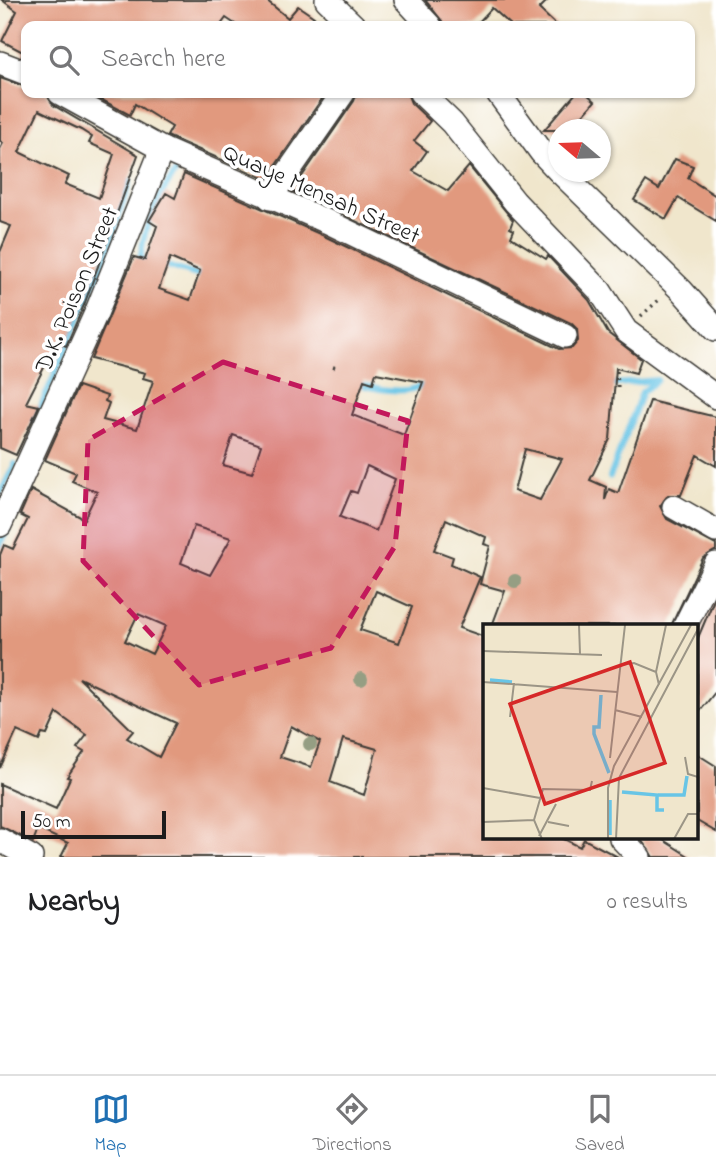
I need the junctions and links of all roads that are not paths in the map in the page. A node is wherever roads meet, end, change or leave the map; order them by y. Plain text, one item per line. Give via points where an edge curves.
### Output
1 (327, 0) edge
2 (406, 0) edge
3 (349, 21) edge
4 (425, 21) edge
5 (0, 63) edge
6 (21, 71) edge
7 (69, 98) edge
8 (340, 98) edge
9 (426, 98) edge
10 (502, 98) edge
11 (162, 149) junction
12 (548, 159) edge
13 (570, 182) edge
14 (270, 198) junction
15 (716, 329) edge
16 (565, 336) dead end
17 (716, 397) edge
18 (674, 506) dead end
19 (0, 524) edge
20 (716, 531) edge
21 (716, 564) edge
22 (686, 624) edge
23 (622, 839) edge
24 (0, 840) edge
25 (30, 857) edge
26 (639, 857) edge

1 - 3 street
2 - 4 street
5 - 6 street
7 - 11 street, Quaye Mensah Street
8 - 14 street
9 - 17 street via 515,202 600,290 626,331
10 - 12 street
11 - 14 street, Quaye Mensah Street
11 - 19 street, D.K. Poison Street via 97,311
13 - 15 street
14 - 16 street, Quaye Mensah Street
18 - 20 street
21 - 22 street
23 - 26 street
24 - 25 street

